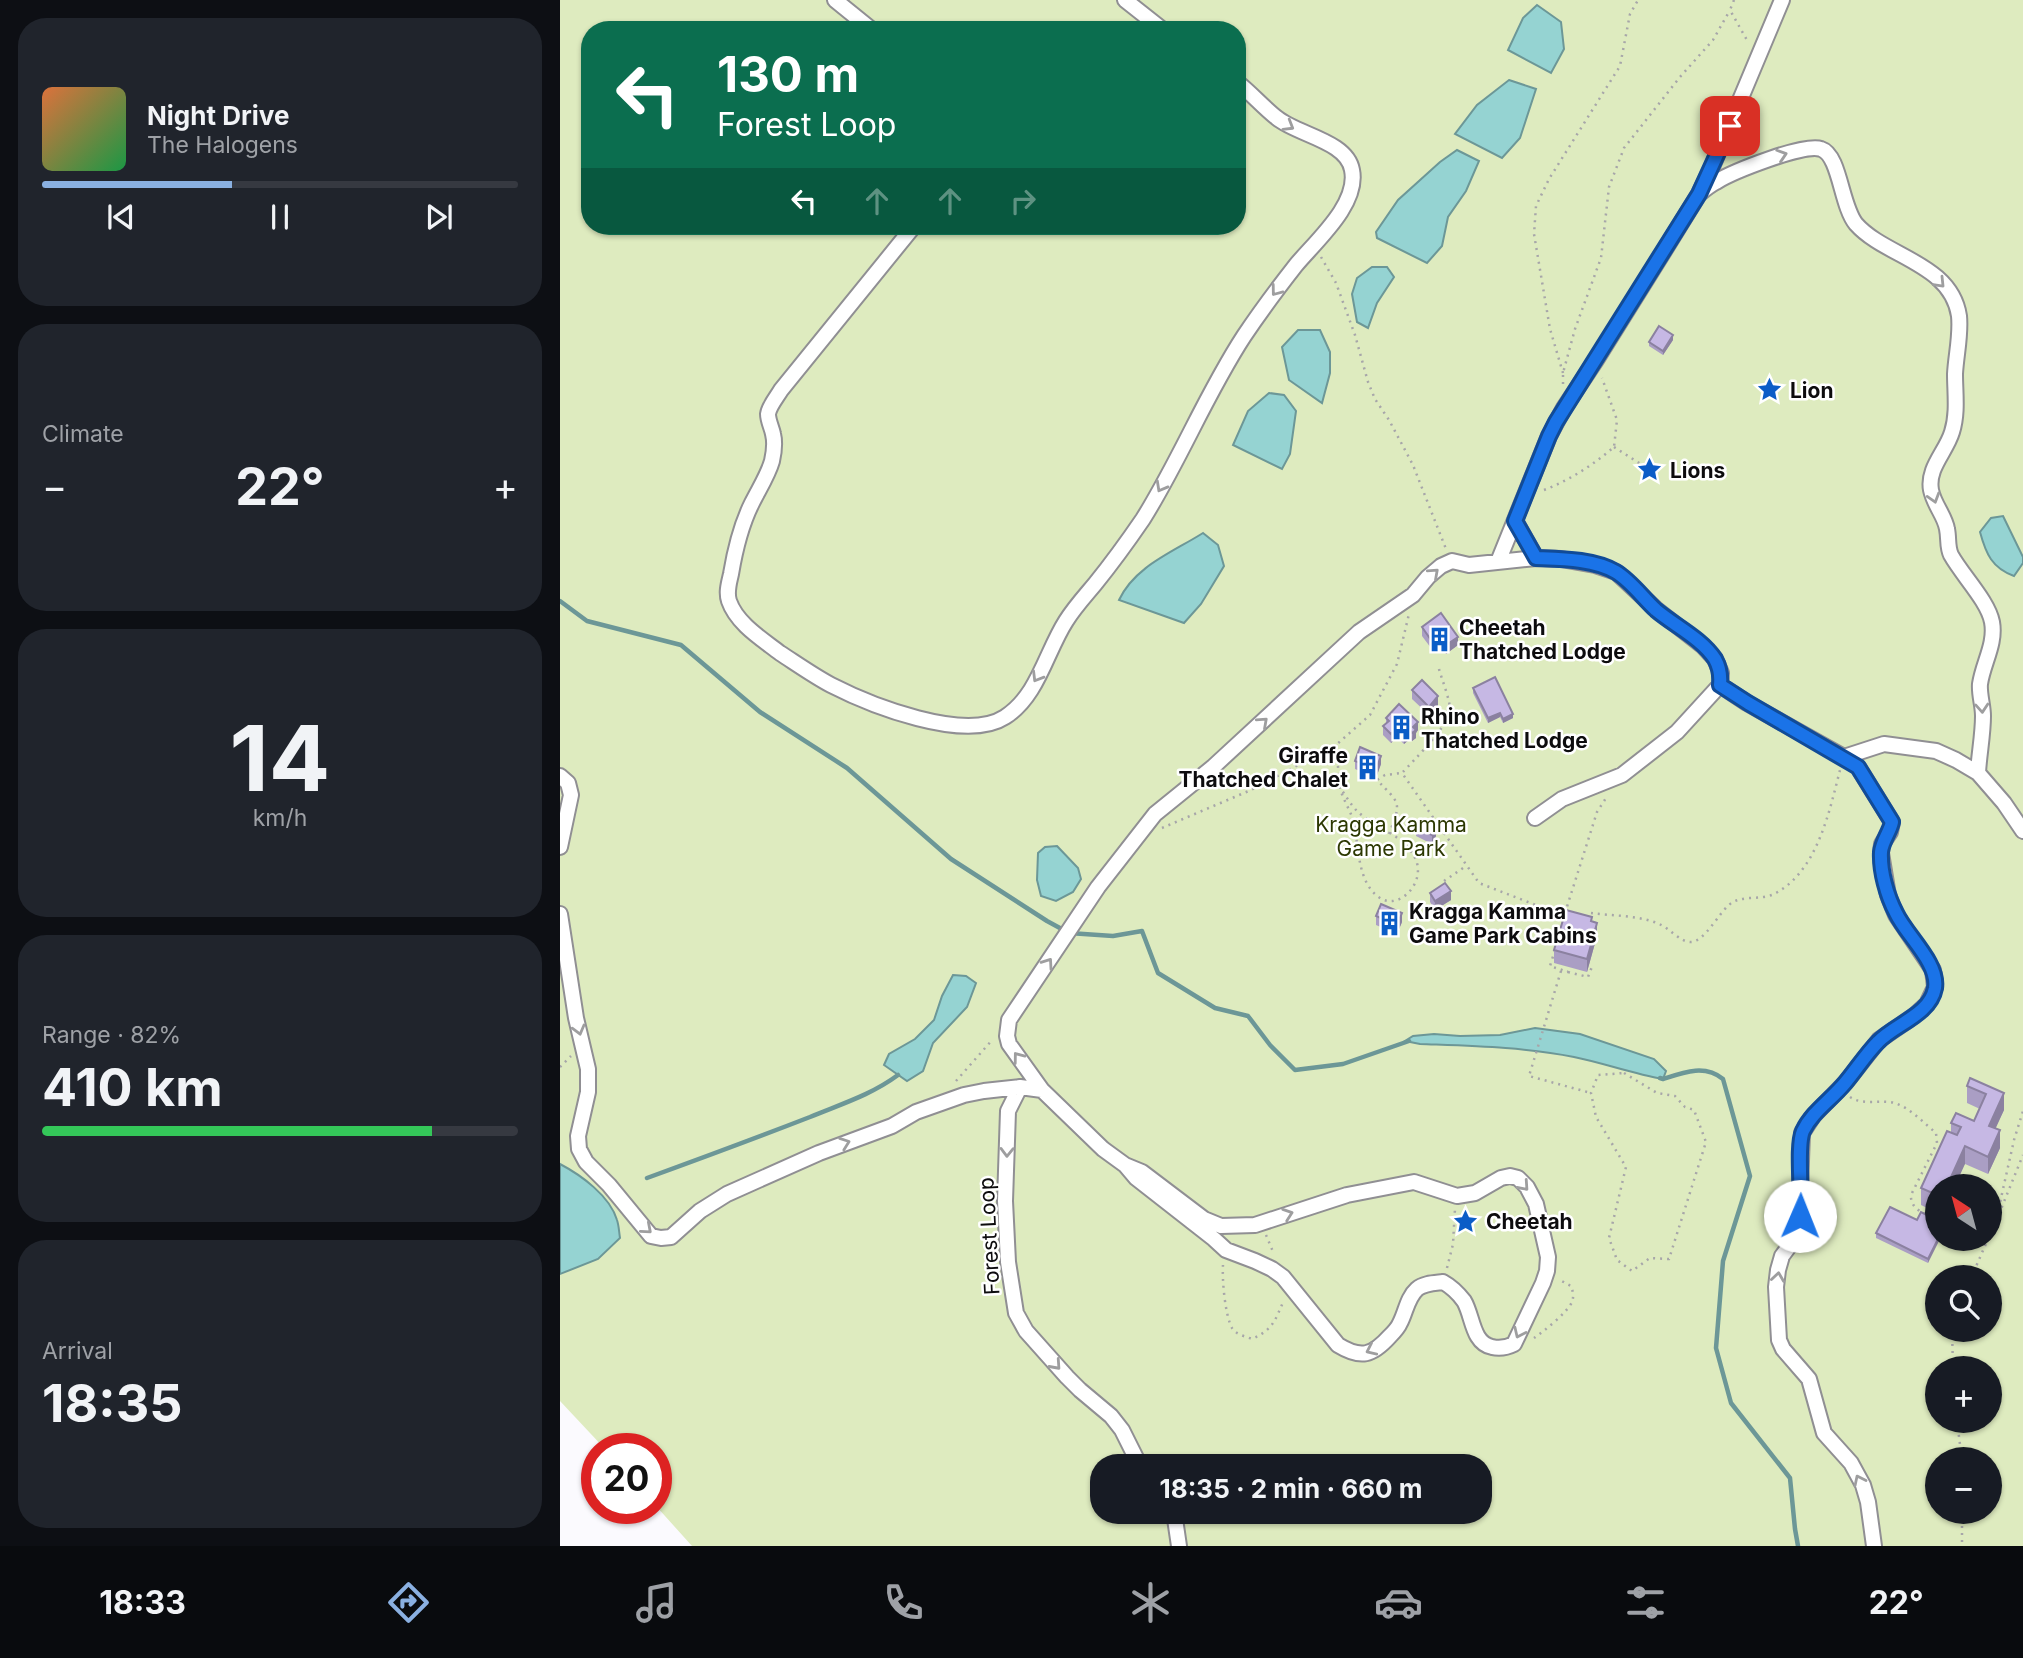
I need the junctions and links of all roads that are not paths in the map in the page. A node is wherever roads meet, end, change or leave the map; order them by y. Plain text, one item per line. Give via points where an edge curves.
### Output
1 (835, 0) edge
2 (1125, 0) edge
3 (1782, 0) edge
4 (861, 21) edge
5 (1152, 21) edge
6 (1246, 90) edge
7 (1699, 194) junction
8 (907, 235) edge
9 (1515, 521) junction
10 (1536, 558) junction
11 (1498, 562) junction
12 (1720, 685) junction
13 (1844, 757) junction
14 (1978, 774) junction
15 (560, 776) edge
16 (1535, 817) dead end
17 (2023, 831) edge
18 (560, 847) edge
19 (560, 914) edge
20 (1020, 1087) junction
21 (1042, 1090) junction
22 (984, 1091) junction
23 (1007, 1111) junction
24 (1218, 1233) junction
25 (1134, 1454) edge
26 (1176, 1524) edge
27 (1179, 1546) edge
28 (1874, 1546) edge

1 - 4 lane
2 - 5 lane
3 - 7 lane
6 -> 8 lane via 1296,131 1337,148 1348,158 1352,187 1345,206 1245,334 1143,519 1065,621 1027,695 993,723 959,726 866,702 828,684 757,636 729,600 742,526 774,455 771,406
7 - 9 lane via 1564,408
7 -> 14 lane via 1736,171 1810,148 1821,149 1836,168 1846,208 1855,223 1923,267 1951,296 1959,316 1956,414 1932,471 1931,487 1947,527 1950,552 1992,621 1993,639 1980,687 1983,715
9 - 10 lane
9 - 11 lane
10 - 11 lane
10 - 12 lane via 1616,572 1703,646 1721,673
21 -> 11 lane via 1009,1044 1009,1020 1098,887 1155,814 1359,632 1413,595 1441,566 1452,561 1469,565
12 - 13 lane
12 - 16 lane via 1677,732 1622,775 1562,799
13 - 14 lane via 1884,744 1910,747 1936,751
28 -> 13 lane via 1863,1485 1824,1433 1808,1379 1783,1349 1777,1320 1778,1270 1800,1224 1802,1133 1879,1040 1927,1004 1935,987 1933,970 1888,895 1881,853 1892,822 1858,767
14 - 17 lane
15 - 18 lane via 571,795
19 -> 22 lane via 588,1069 579,1149 651,1236 671,1237 701,1211 757,1179 892,1126 916,1112
20 - 21 lane
20 - 22 lane
20 - 23 lane, Forest Loop
21 - 24 lane via 1136,1178
22 - 23 lane
23 -> 25 lane, Forest Loop via 1005,1201 1016,1313 1067,1377 1111,1416
24 -> 24 lane via 1347,1195 1414,1182 1457,1196 1475,1193 1510,1176 1527,1187 1536,1204 1547,1271 1514,1344 1506,1348 1485,1345 1478,1338 1463,1300 1443,1282 1417,1289 1399,1326 1383,1344 1361,1355 1338,1346 1272,1269 1226,1251
26 - 27 lane

